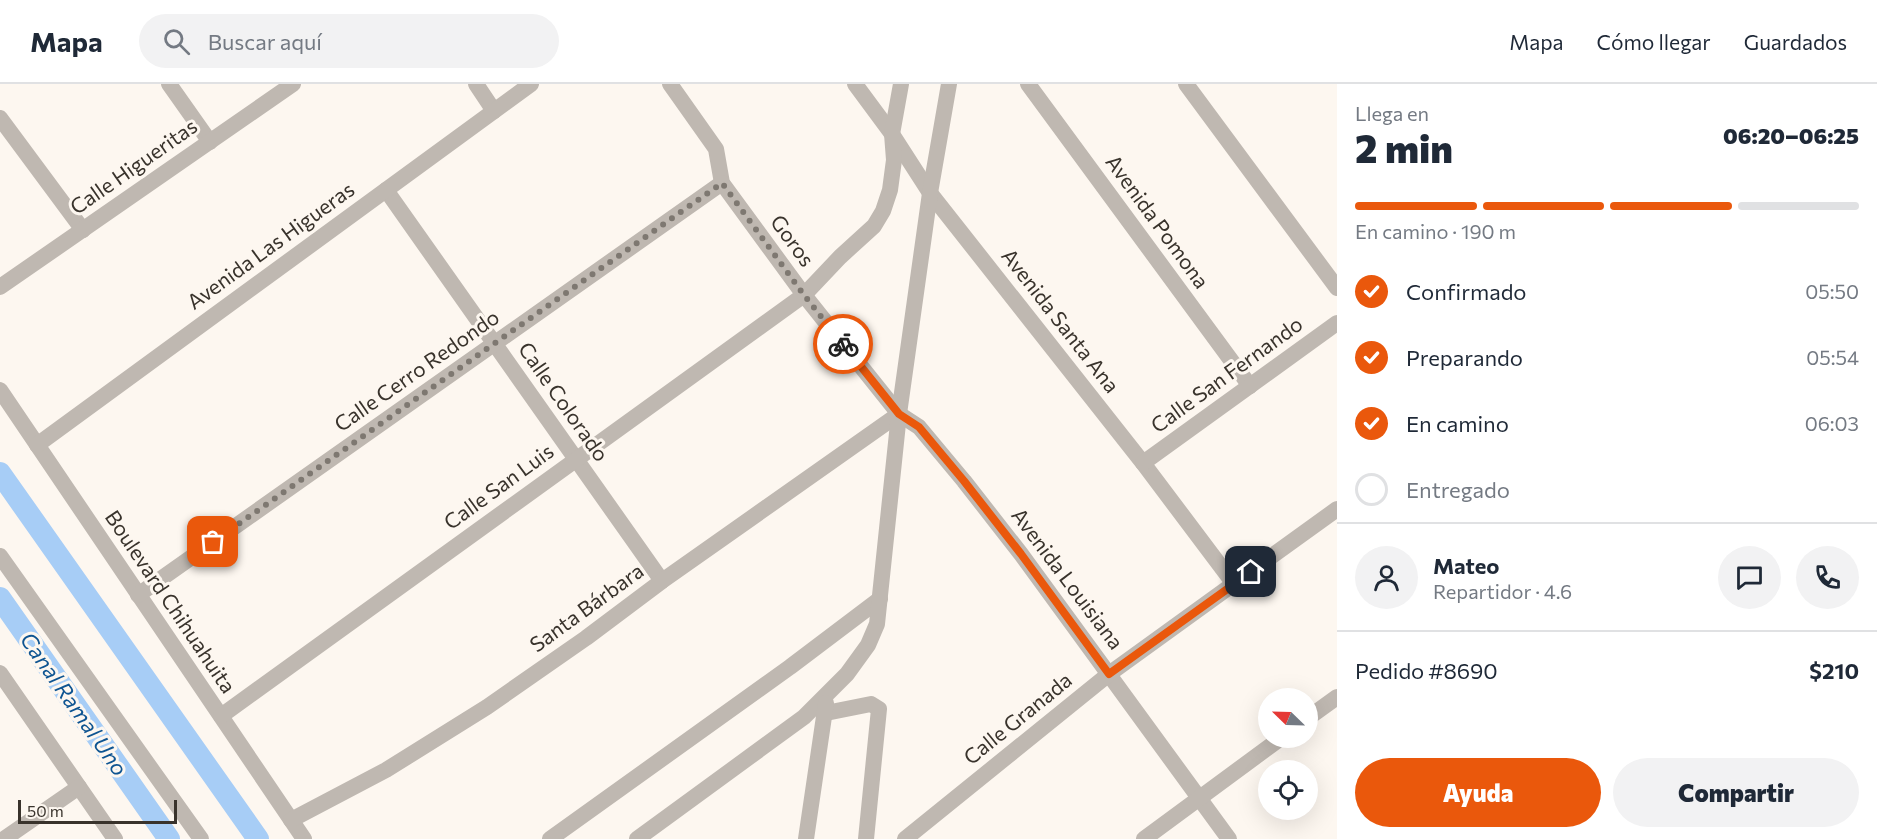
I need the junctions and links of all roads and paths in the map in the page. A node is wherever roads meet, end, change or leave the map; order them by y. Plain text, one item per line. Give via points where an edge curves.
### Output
1 (170, 84) edge
2 (293, 84) edge
3 (476, 84) edge
4 (531, 84) edge
5 (670, 84) edge
6 (855, 84) edge
7 (901, 84) edge
8 (949, 84) edge
9 (1028, 84) edge
10 (1186, 84) edge
11 (494, 111) junction
12 (0, 118) edge
13 (892, 134) junction
14 (210, 142) junction
15 (722, 183) junction
16 (386, 190) junction
17 (930, 194) junction
18 (83, 230) junction
19 (0, 287) edge
20 (1337, 288) edge
21 (804, 295) junction
22 (1337, 323) edge
23 (495, 343) junction
24 (1250, 386) junction
25 (0, 390) edge
26 (899, 414) junction
27 (37, 445) junction
28 (576, 459) junction
29 (1143, 463) junction
30 (1335, 514) edge
31 (0, 556) edge
32 (662, 581) junction
33 (1234, 584) junction
34 (138, 595) junction
35 (880, 599) junction
36 (0, 673) edge
37 (1109, 674) junction
38 (827, 693) junction
39 (1337, 697) edge
40 (1318, 711) edge
41 (826, 712) junction
42 (221, 716) junction
43 (1268, 748) edge
44 (79, 787) junction
45 (1200, 798) junction
46 (291, 820) junction
47 (4, 839) edge
48 (115, 839) edge
49 (201, 839) edge
50 (304, 839) edge
51 (550, 839) edge
52 (637, 839) edge
53 (806, 839) edge
54 (866, 839) edge
55 (905, 839) edge
56 (1144, 839) edge
57 (1229, 839) edge

1 - 14 street
2 - 14 street, Calle Higueritas
3 - 11 street
4 - 11 street, Avenida Las Higueras
5 - 15 street, Goros via 716,149
6 - 13 street, Avenida Santa Ana
7 - 13 street, Calle San Luis
8 - 17 street
9 - 24 street, Avenida Pomona
10 - 20 street
11 - 16 street, Avenida Las Higueras
12 - 18 street
13 - 17 street, Avenida Santa Ana
13 - 21 street, Calle San Luis via 894,160 883,211 874,226
14 - 18 street, Calle Higueritas
15 - 21 street, Goros
15 - 23 street, Calle Cerro Redondo
16 - 23 street, Calle Colorado
16 - 27 street, Avenida Las Higueras
17 - 26 street
17 - 29 street, Avenida Santa Ana
18 - 19 street, Calle Higueritas
21 - 26 street, Goros
21 - 28 street, Calle San Luis
22 - 24 street, Calle San Fernando
23 - 28 street, Calle Colorado
23 - 34 street, Calle Cerro Redondo
24 - 29 street, Calle San Fernando
25 - 27 street, Boulevard Chihuahuita
26 - 32 street, Santa Bárbara
26 - 35 street
26 - 37 street, Avenida Louisiana via 919,427 964,481
27 - 34 street, Boulevard Chihuahuita
28 - 32 street, Calle Colorado
28 - 42 street, Calle San Luis
29 - 33 street, Avenida Santa Ana
30 - 33 street, Calle Granada
31 - 49 street
32 - 46 street, Santa Bárbara via 487,707 386,770
33 - 37 street, Calle Granada
34 - 42 street, Boulevard Chihuahuita
35 - 38 street via 878,624 868,645
35 - 51 street
36 - 44 street
37 - 45 street, Avenida Louisiana
37 - 55 street, Calle Granada
38 - 41 street
38 - 52 street via 804,717
39 - 40 street
41 - 53 street
41 - 54 street via 871,704 879,709
42 - 46 street, Boulevard Chihuahuita
43 - 45 street
44 - 47 street
44 - 48 street
45 - 56 street
45 - 57 street, Avenida Louisiana
46 - 50 street, Boulevard Chihuahuita

